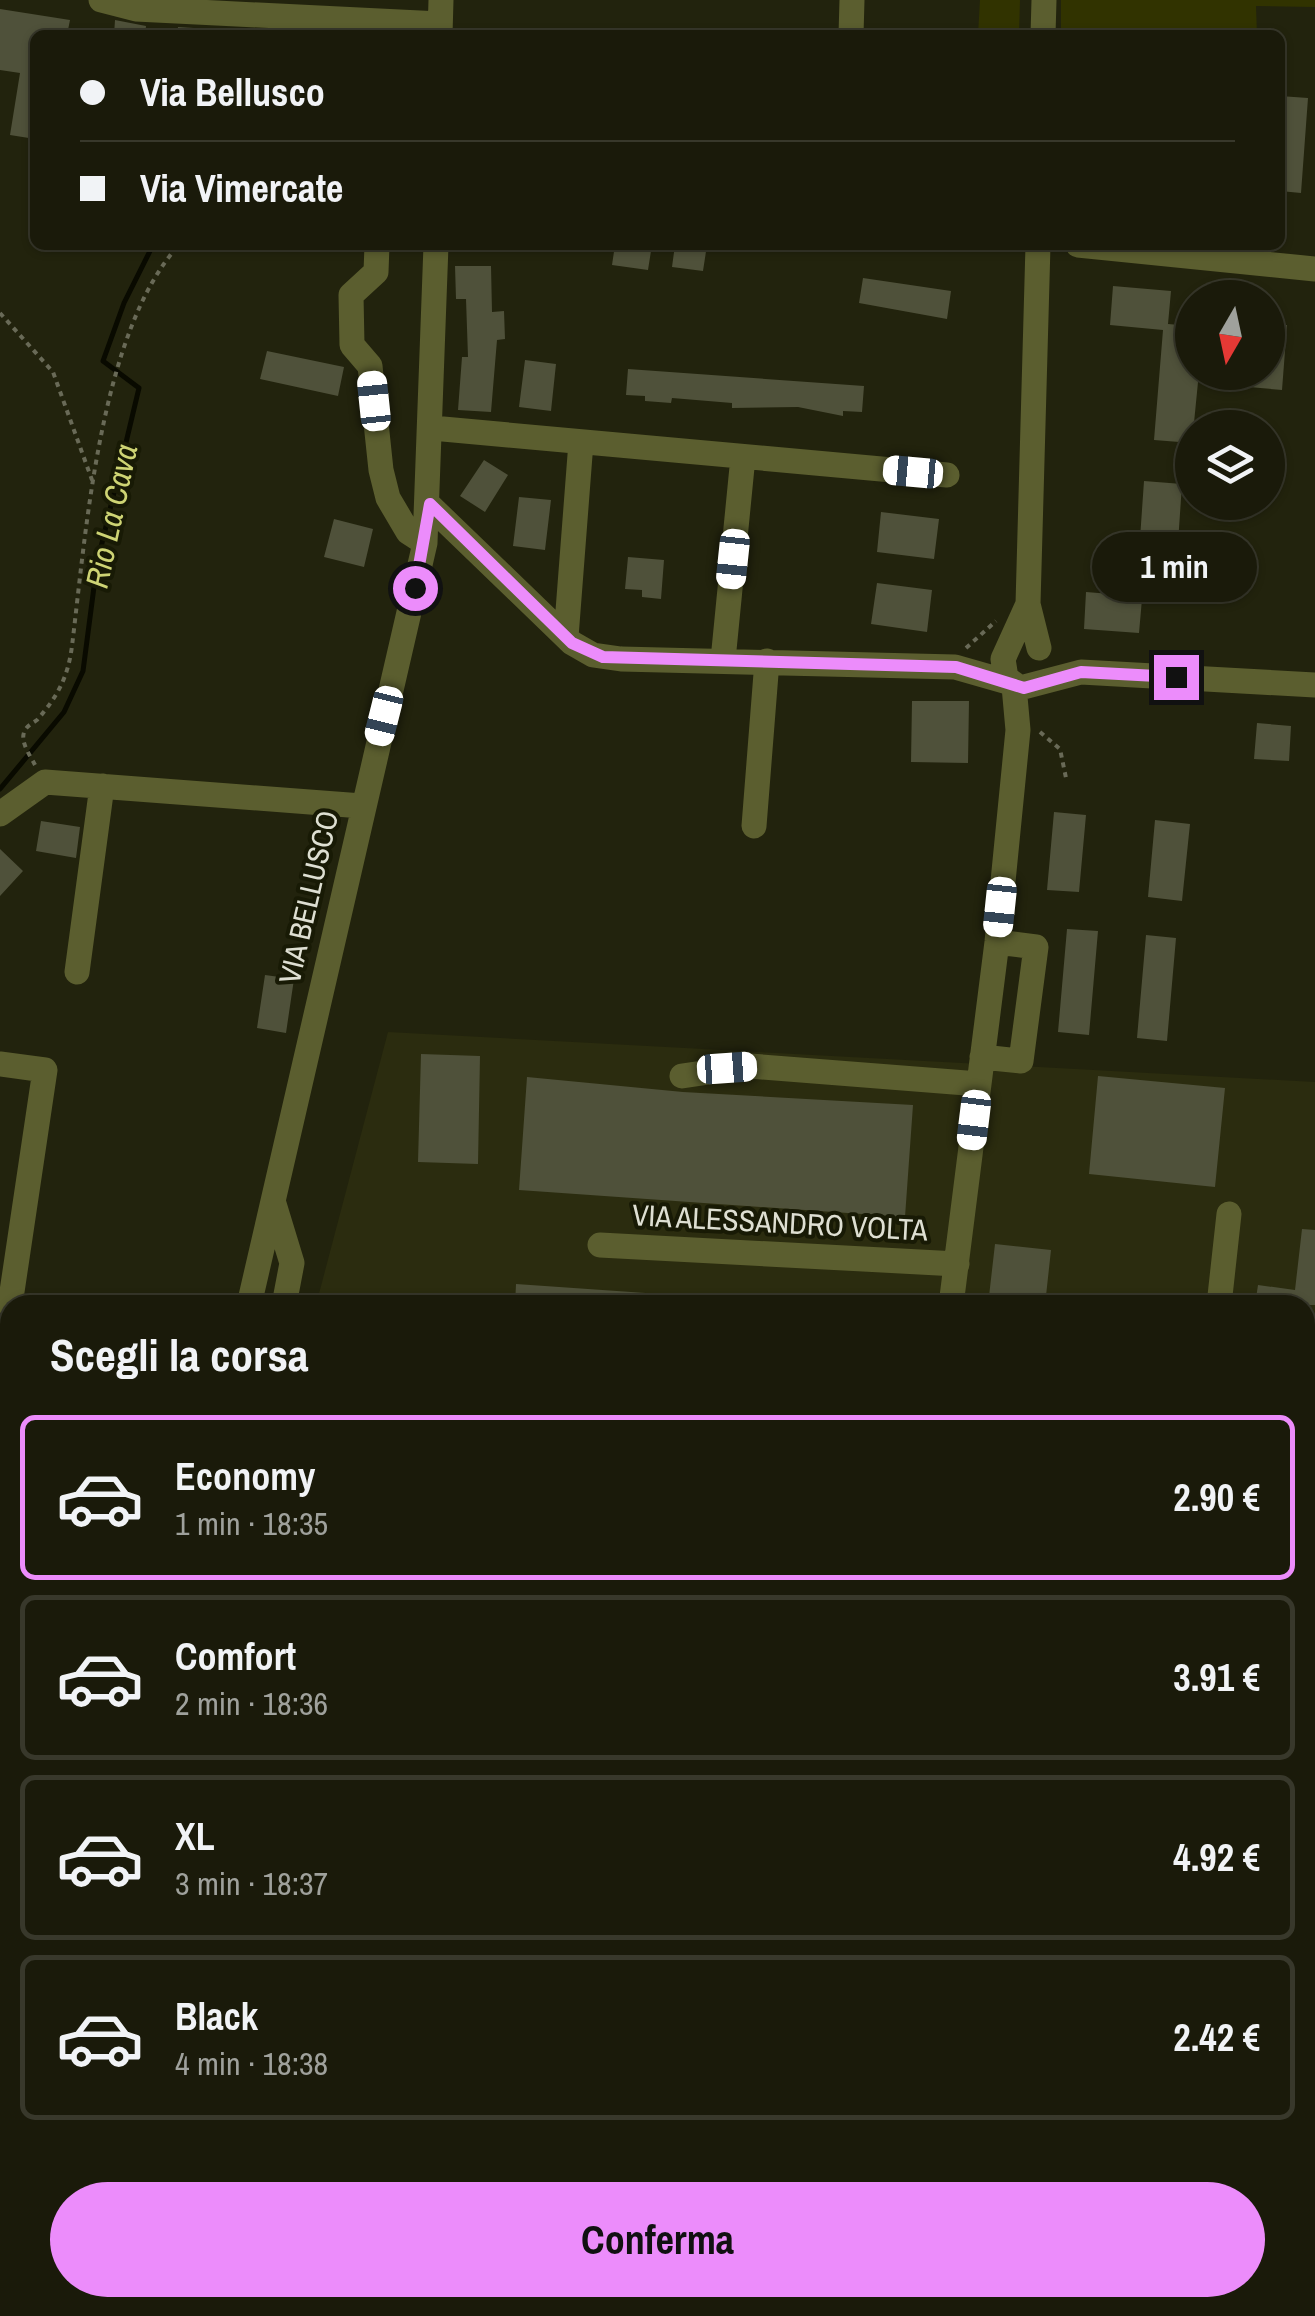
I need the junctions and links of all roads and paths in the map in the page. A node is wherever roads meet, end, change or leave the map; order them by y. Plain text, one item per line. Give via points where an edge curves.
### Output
1 (102, 0) edge
2 (852, 0) edge
3 (1044, 0) edge
4 (440, 20) edge
5 (400, 29) edge
6 (851, 30) edge
7 (1043, 30) edge
8 (174, 250) edge
9 (377, 250) edge
10 (436, 250) edge
11 (1038, 250) edge
12 (1127, 250) edge
13 (1315, 269) edge
14 (0, 312) edge
15 (443, 429) dead end
16 (581, 442) junction
17 (742, 458) junction
18 (947, 475) dead end
19 (92, 480) junction
20 (430, 504) junction
21 (425, 543) junction
22 (1028, 604) junction
23 (566, 637) junction
24 (1042, 652) junction
25 (1004, 657) junction
26 (723, 660) junction
27 (767, 661) junction
28 (1081, 672) junction
29 (1041, 682) junction
30 (1012, 685) junction
31 (1315, 685) edge
32 (1018, 730) junction
33 (36, 768) dead end
34 (1066, 778) dead end
35 (102, 786) junction
36 (362, 806) junction
37 (0, 814) edge
38 (754, 826) dead end
39 (996, 942) junction
40 (77, 972) dead end
41 (982, 1056) junction
42 (0, 1064) edge
43 (682, 1076) dead end
44 (979, 1084) junction
45 (272, 1199) junction
46 (1229, 1214) dead end
47 (600, 1245) dead end
48 (956, 1264) junction
49 (12, 1295) edge
50 (251, 1295) edge
51 (286, 1295) edge
52 (953, 1295) edge
53 (1220, 1295) edge

1 - 5 street via 136,10
2 - 6 street
3 - 7 street
4 - 5 street
8 - 19 path via 143,298
9 - 21 street via 376,272 350,295 352,345 370,366 388,498 408,532
10 - 20 street, VIA BELLUSCO
11 - 22 street
12 - 13 street
14 - 19 path via 53,372
15 - 16 street
16 - 17 street
16 - 23 street
17 - 18 street
17 - 26 street
19 - 33 path via 68,678 25,730 23,742
20 - 21 street, VIA BELLUSCO
20 - 23 street
21 - 36 street, VIA BELLUSCO
22 - 24 street
22 - 25 street
23 - 26 street via 603,657
24 - 25 street via 1017,644
24 - 28 street
24 - 29 street via 1048,666
25 - 30 street
26 - 27 street
27 - 30 street via 956,667
27 - 38 street
28 - 29 street
28 - 31 street
29 - 30 street
30 - 32 street
32 - 34 path via 1042,733 1060,749
32 - 39 street
35 - 36 street
35 - 37 street via 45,782
35 - 40 street
36 - 45 street, VIA BELLUSCO
39 - 41 street
39 - 41 street via 1036,947 1021,1061
41 - 44 street
42 - 49 street via 45,1070
43 - 44 street via 750,1066
44 - 48 street
45 - 50 street, VIA BELLUSCO
45 - 51 street via 292,1264
46 - 53 street
47 - 48 street, VIA ALESSANDRO VOLTA
48 - 52 street

